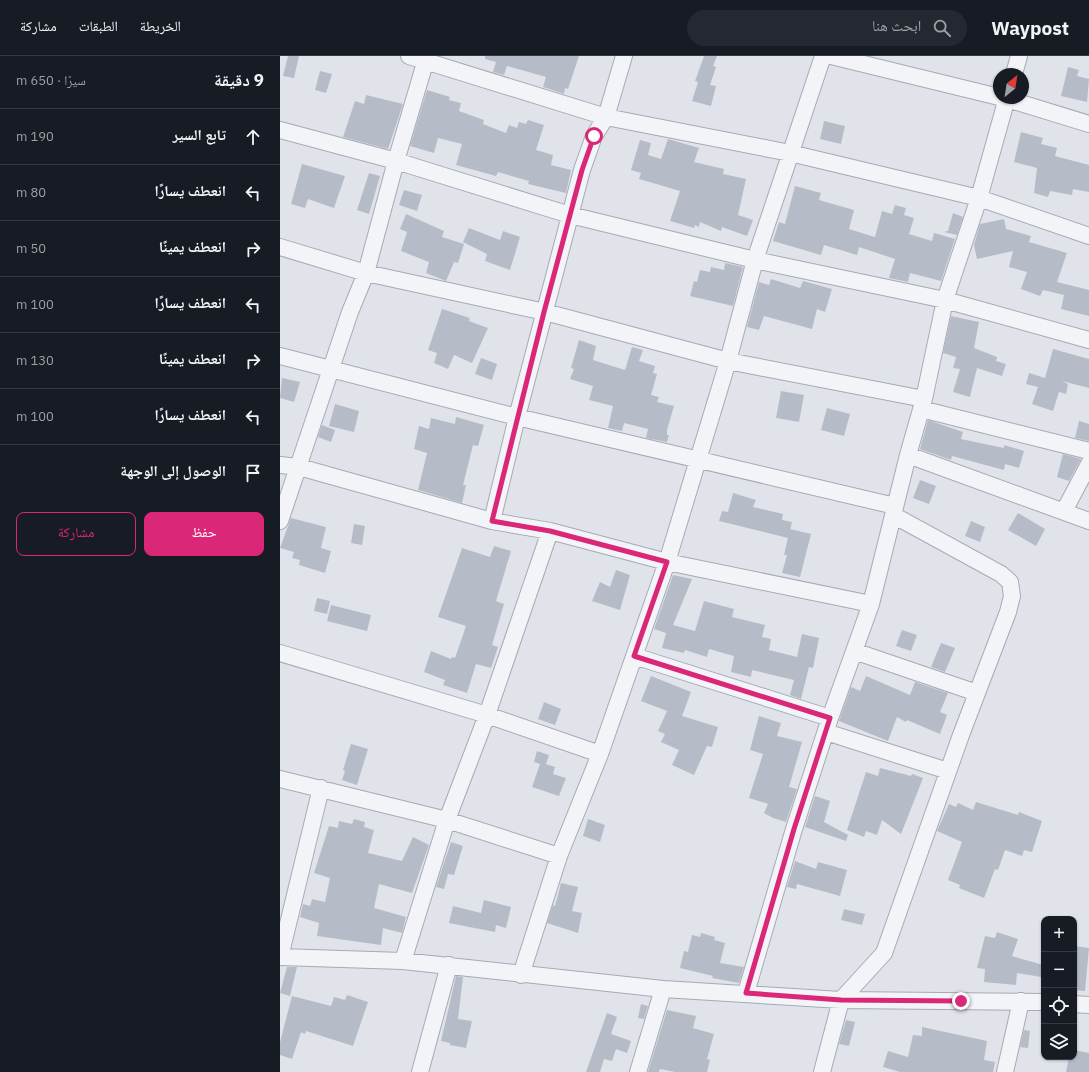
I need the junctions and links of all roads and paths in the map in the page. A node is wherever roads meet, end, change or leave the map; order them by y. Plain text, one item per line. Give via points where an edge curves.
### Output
1 (409, 56) edge
2 (624, 56) edge
3 (823, 56) edge
4 (831, 56) edge
5 (1019, 56) edge
6 (426, 58) edge
7 (1016, 68) edge
8 (993, 95) edge
9 (1002, 104) edge
10 (1024, 104) edge
11 (606, 117) junction
12 (1089, 124) edge
13 (280, 130) edge
14 (790, 154) junction
15 (396, 162) junction
16 (979, 198) junction
17 (570, 215) junction
18 (1089, 236) edge
19 (280, 247) edge
20 (755, 260) junction
21 (366, 273) junction
22 (945, 300) junction
23 (544, 312) junction
24 (1089, 340) edge
25 (280, 356) edge
26 (728, 361) junction
27 (331, 369) junction
28 (922, 404) junction
29 (517, 417) junction
30 (1089, 451) edge
31 (908, 455) junction
32 (698, 460) junction
33 (1089, 464) edge
34 (280, 465) edge
35 (299, 467) junction
36 (894, 510) junction
37 (1064, 511) junction
38 (280, 521) edge
39 (492, 521) junction
40 (1089, 521) edge
41 (550, 531) junction
42 (667, 562) junction
43 (871, 604) junction
44 (854, 651) junction
45 (280, 653) edge
46 (634, 656) junction
47 (977, 692) junction
48 (486, 715) junction
49 (828, 725) junction
50 (600, 754) junction
51 (948, 771) junction
52 (280, 779) edge
53 (322, 788) junction
54 (447, 820) junction
55 (558, 856) junction
56 (403, 961) junction
57 (449, 965) junction
58 (521, 975) junction
59 (663, 989) junction
60 (746, 993) junction
61 (841, 1000) junction
62 (1021, 1001) junction
63 (1041, 1002) edge
64 (1077, 1004) edge
65 (1089, 1005) edge
66 (420, 1072) edge
67 (638, 1072) edge
68 (822, 1072) edge
69 (1005, 1072) edge

1 - 6 street
2 - 11 street
3 - 14 street
4 - 8 street
5 - 7 street
6 - 11 street
6 - 15 street
9 - 16 street
10 - 12 street
11 - 14 street
11 - 17 street via 594,136
13 - 15 street
14 - 16 street
14 - 20 street
15 - 17 street
15 - 21 street
16 - 18 street
16 - 22 street
17 - 20 street
17 - 23 street
19 - 21 street
20 - 22 street
20 - 26 street
21 - 23 street
21 - 27 street
22 - 24 street
22 - 28 street
23 - 26 street
23 - 29 street
25 - 27 street
26 - 28 street
26 - 32 street
27 - 29 street
27 - 35 street
28 - 30 street
28 - 31 street
29 - 32 street
29 - 39 street
31 - 36 street
31 - 37 street
32 - 36 street
32 - 42 street
33 - 37 street
34 - 35 street
35 - 38 street
35 - 39 street
36 - 43 street
36 - 47 street via 1001,574 1010,582 1012,596 1008,612
37 - 40 street
39 - 41 street
41 - 42 street
41 - 48 street
42 - 43 street
42 - 46 street
43 - 44 street
44 - 47 street
44 - 49 street
45 - 48 street
46 - 49 street
46 - 50 street
47 - 51 street
48 - 50 street
48 - 54 street
49 - 51 street
49 - 60 street via 794,829
50 - 55 street
51 - 61 street via 884,953
52 - 53 street
53 - 54 street
53 - 56 street via 280,957
54 - 55 street
54 - 56 street
55 - 58 street
56 - 57 street
57 - 58 street
57 - 66 street
58 - 59 street
59 - 60 street
59 - 67 street
60 - 61 street
61 - 62 street
61 - 68 street
62 - 63 street
62 - 69 street
64 - 65 street

